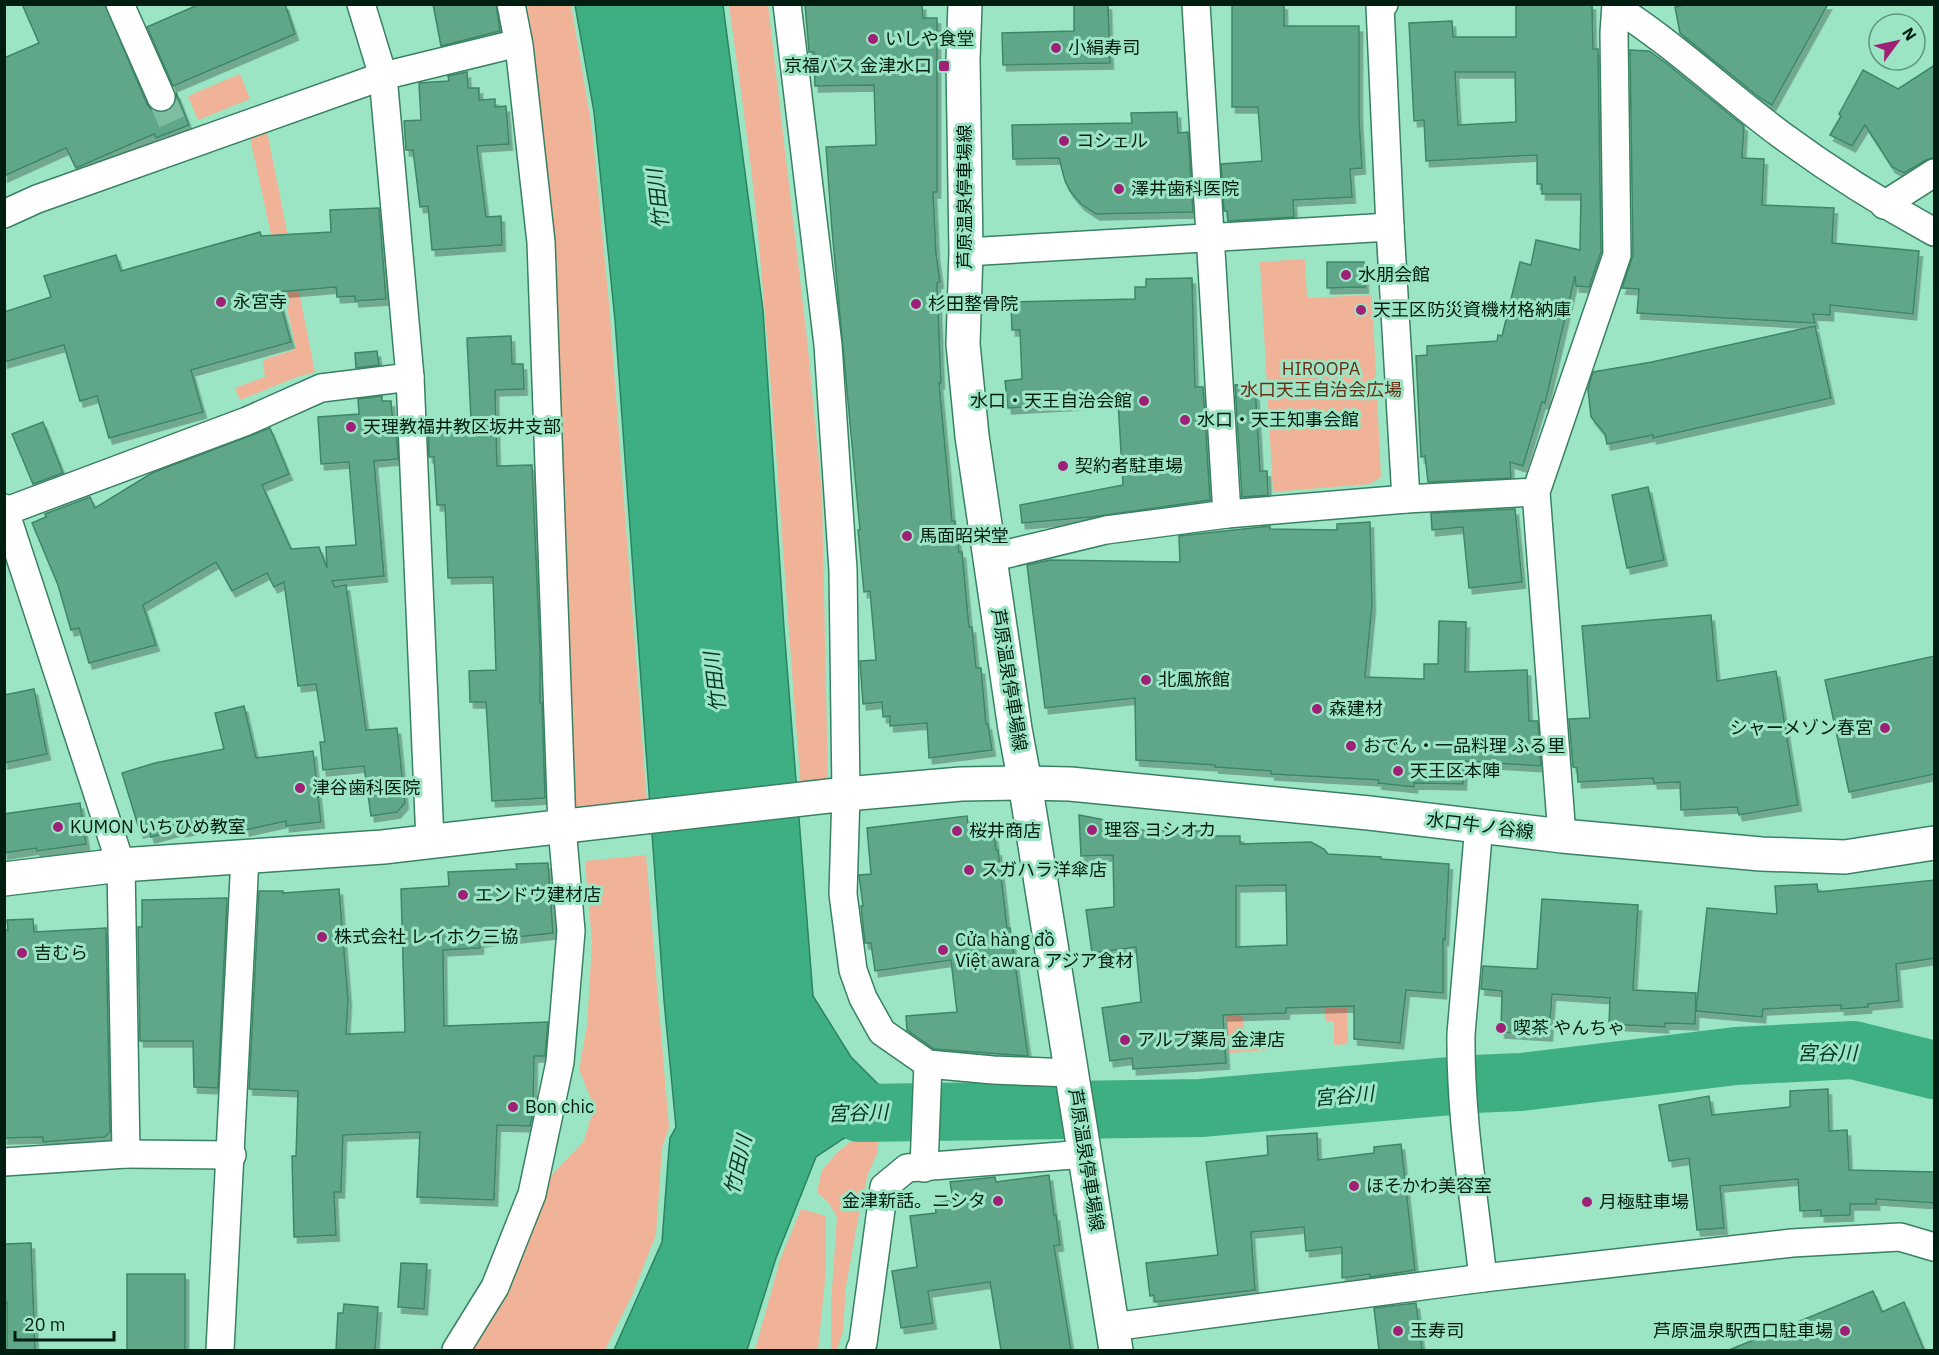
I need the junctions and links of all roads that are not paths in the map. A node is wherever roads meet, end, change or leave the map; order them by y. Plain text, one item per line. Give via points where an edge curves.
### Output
1 (120, 4) edge
2 (361, 4) edge
3 (511, 4) edge
4 (787, 4) edge
5 (966, 4) edge
6 (1196, 4) edge
7 (1384, 4) edge
8 (1616, 6) edge
9 (506, 45) dead end
10 (383, 76) junction
11 (161, 97) tunnel mouth
12 (1935, 173) edge
13 (1884, 205) junction
14 (4, 214) edge
15 (1390, 226) junction
16 (1935, 232) edge
17 (1209, 238) junction
18 (966, 252) junction
19 (410, 377) junction
20 (1536, 492) junction
21 (1406, 499) junction
22 (5, 511) edge
23 (1227, 514) junction
24 (990, 558) junction
25 (1025, 783) junction
26 (846, 794) junction
27 (1479, 825) junction
28 (572, 826) junction
29 (1562, 836) junction
30 (430, 841) junction
31 (1935, 843) edge
32 (245, 857) junction
33 (121, 865) junction
34 (4, 879) edge
35 (928, 1064) junction
36 (1072, 1074) junction
37 (1083, 1142) junction
38 (126, 1154) junction
39 (232, 1155) junction
40 (4, 1162) edge
41 (924, 1168) junction
42 (1935, 1247) edge
43 (1484, 1278) junction
44 (1114, 1339) edge
45 (220, 1350) edge
46 (456, 1350) edge
47 (860, 1350) edge

1 - 11 street
2 - 10 street
3 - 28 street via 541,243
4 - 26 street via 828,345 843,570
5 - 18 main road, 芦原温泉停車場線
6 - 17 street
7 - 15 street via 1380,6
8 - 13 street via 1780,134
8 - 20 street via 1617,255
9 - 10 street
10 - 14 street
10 - 19 street
12 - 13 street
13 - 16 street
15 - 17 street
15 - 21 street
17 - 18 street
17 - 23 street
18 - 24 main road, 芦原温泉停車場線 via 963,344
19 - 22 street via 321,388 247,421
19 - 30 street
20 - 21 street
20 - 29 street
21 - 23 street
22 - 33 street
23 - 24 street via 1106,530
24 - 25 main road, 芦原温泉停車場線
25 - 26 main road, 水口牛ノ谷線
25 - 27 main road, 水口牛ノ谷線
25 - 36 main road, 芦原温泉停車場線
26 - 28 main road, 水口牛ノ谷線
26 - 35 street via 843,894 853,970 882,1032
27 - 29 main road, 水口牛ノ谷線
27 - 43 street via 1461,1059 1462,1100
28 - 30 main road, 水口牛ノ谷線
28 - 46 street via 572,931 560,1062 532,1194 495,1287
29 - 31 main road, 水口牛ノ谷線 via 1761,854 1845,857
30 - 32 main road, 水口牛ノ谷線
32 - 33 main road, 水口牛ノ谷線
32 - 39 street
33 - 34 main road, 水口牛ノ谷線
33 - 38 street
35 - 36 street
35 - 41 street
36 - 37 main road, 芦原温泉停車場線
37 - 41 street
37 - 44 main road, 芦原温泉停車場線
38 - 39 street
38 - 40 street
39 - 45 street
41 - 47 street via 907,1168 884,1187
42 - 43 street via 1900,1237 1792,1244
43 - 44 street

